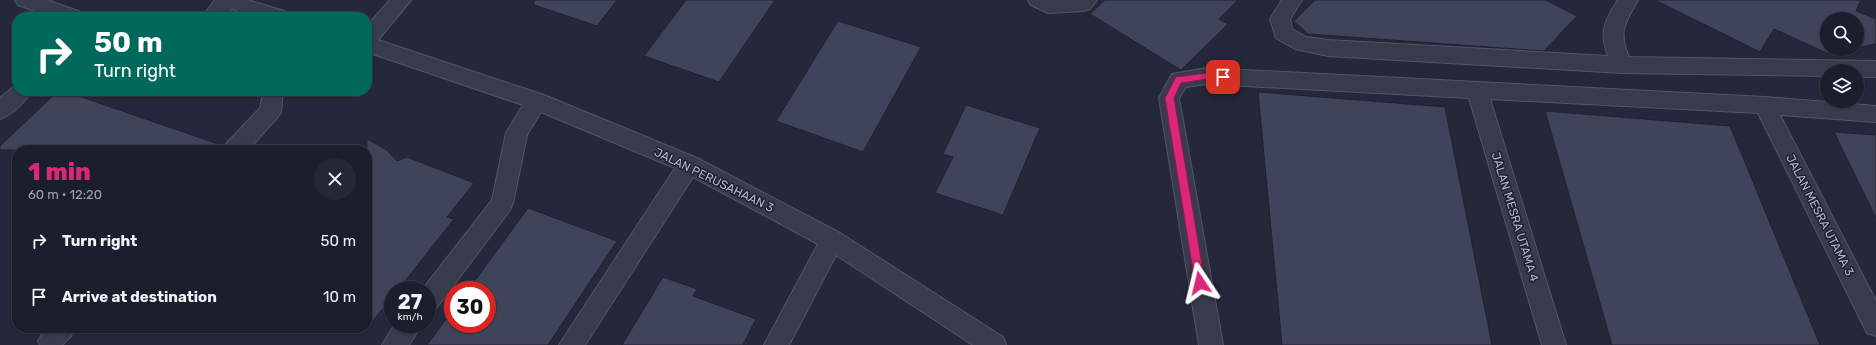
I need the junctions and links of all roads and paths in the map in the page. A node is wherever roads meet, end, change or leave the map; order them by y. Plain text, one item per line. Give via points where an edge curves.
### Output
1 (25, 0) edge
2 (227, 0) edge
3 (401, 0) edge
4 (1038, 0) edge
5 (1087, 0) edge
6 (1292, 0) edge
7 (1628, 0) edge
8 (60, 12) edge
9 (216, 12) edge
10 (264, 12) edge
11 (372, 33) edge
12 (372, 46) edge
13 (1622, 65) junction
14 (1876, 69) edge
15 (1477, 90) junction
16 (16, 96) edge
17 (274, 96) edge
18 (537, 101) junction
19 (1765, 105) junction
20 (0, 112) edge
21 (1876, 114) edge
22 (239, 145) edge
23 (689, 164) junction
24 (832, 240) junction
25 (436, 290) edge
26 (1876, 325) edge
27 (403, 333) edge
28 (985, 342) edge
29 (394, 345) edge
30 (571, 345) edge
31 (776, 345) edge
32 (1211, 345) edge
33 (1554, 345) edge

1 - 8 street
2 - 9 street
2 - 10 street
3 - 11 street
4 - 5 street via 1048,6 1083,4
6 - 13 street via 1280,19 1283,32 1302,44 1328,48
7 - 13 street via 1614,22 1612,42
12 - 18 street, JALAN PERUSAHAAN 3
13 - 14 street
15 - 19 street
15 - 32 street via 1207,76 1179,80 1169,98
15 - 33 street, JALAN MESRA UTAMA 4
16 - 20 street
17 - 22 street via 270,112
18 - 23 street, JALAN PERUSAHAAN 3
18 - 25 street via 517,133 502,203
19 - 21 street
19 - 26 street, JALAN MESRA UTAMA 3
23 - 24 street, JALAN PERUSAHAAN 3
23 - 30 street
24 - 28 street, JALAN PERUSAHAAN 3
24 - 31 street
27 - 29 street

